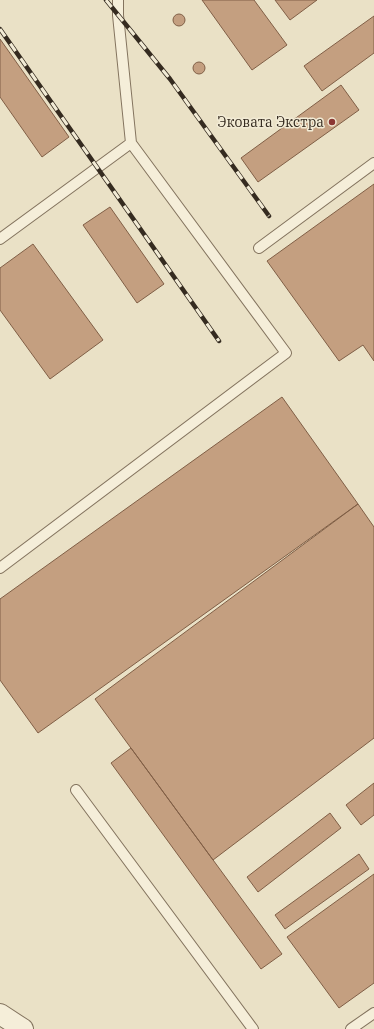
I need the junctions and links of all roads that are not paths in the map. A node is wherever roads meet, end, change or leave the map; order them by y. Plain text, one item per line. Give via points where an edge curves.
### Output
1 (118, 0) edge
2 (131, 144) junction
3 (374, 163) edge
4 (0, 239) edge
5 (259, 248) dead end
6 (0, 568) edge
7 (76, 790) dead end
8 (374, 1013) edge
9 (0, 1014) edge
10 (23, 1029) edge
11 (253, 1029) edge
12 (351, 1029) edge

1 - 2 lane
2 - 4 lane
2 - 6 lane via 286,353
3 - 5 lane
7 - 11 lane
8 - 12 lane
9 - 10 street

